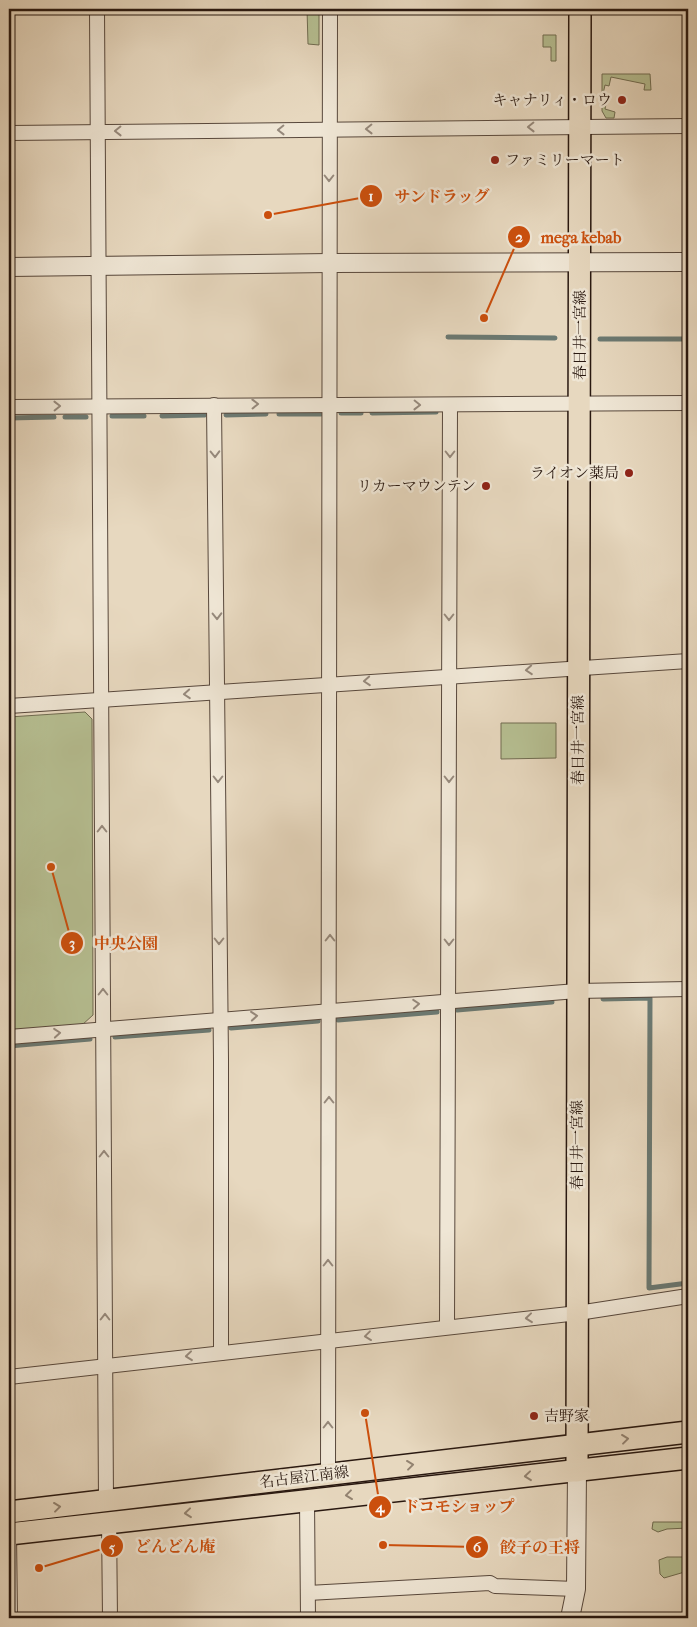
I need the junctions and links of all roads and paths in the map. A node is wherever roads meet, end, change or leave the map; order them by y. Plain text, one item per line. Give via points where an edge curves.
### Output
1 (97, 9) edge
2 (330, 9) edge
3 (580, 9) edge
4 (688, 126) edge
5 (580, 127) junction
6 (329, 129) junction
7 (98, 132) junction
8 (9, 133) edge
9 (329, 262) junction
10 (580, 262) junction
11 (688, 262) edge
12 (98, 265) junction
13 (9, 266) edge
14 (579, 402) junction
15 (688, 402) edge
16 (330, 403) junction
17 (214, 405) junction
18 (450, 405) junction
19 (99, 406) junction
20 (9, 407) edge
21 (688, 661) edge
22 (578, 667) junction
23 (449, 676) junction
24 (328, 684) junction
25 (218, 692) junction
26 (101, 700) junction
27 (9, 706) edge
28 (688, 989) edge
29 (577, 991) junction
30 (449, 1002) junction
31 (330, 1010) junction
32 (220, 1019) junction
33 (103, 1029) junction
34 (9, 1037) edge
35 (688, 1296) edge
36 (578, 1313) junction
37 (447, 1326) junction
38 (327, 1340) junction
39 (221, 1353) junction
40 (105, 1366) junction
41 (9, 1377) edge
42 (688, 1432) edge
43 (576, 1445) junction
44 (688, 1458) edge
45 (577, 1471) junction
46 (328, 1474) junction
47 (307, 1500) junction
48 (106, 1501) junction
49 (9, 1512) edge
50 (109, 1522) junction
51 (9, 1534) edge
52 (576, 1589) junction
53 (308, 1593) junction
54 (10, 1618) edge
55 (110, 1618) edge
56 (308, 1618) edge
57 (570, 1618) edge
58 (582, 1618) edge

1 - 7 street
2 - 6 street
3 - 5 main road, 春日井一宮線
4 - 5 street
5 -> 6 street
5 - 10 main road, 春日井一宮線
6 -> 7 street
6 -> 9 street
7 - 8 street
7 - 12 street
9 - 10 street
9 - 12 street
9 - 16 street
10 - 11 street
10 - 14 main road, 春日井一宮線
12 - 13 street
12 - 19 street
14 - 15 street
14 - 18 street
14 - 22 main road, 春日井一宮線
17 -> 16 street
16 -> 18 street
16 - 24 street
17 - 19 street
17 -> 25 street
18 -> 23 street
20 -> 19 street
19 - 26 street
21 - 22 street
22 -> 23 street
22 - 29 main road, 春日井一宮線
23 -> 24 street
23 -> 30 street
24 - 25 street
31 -> 24 street
25 -> 26 street
25 -> 32 street
26 - 27 street
33 -> 26 street
28 - 29 street
29 - 30 street
29 - 36 main road, 春日井一宮線
31 -> 30 street
30 - 37 street
32 -> 31 street
38 -> 31 street
32 - 33 street
32 - 39 street
34 -> 33 street
40 -> 33 street
35 - 36 street
36 -> 37 street
36 - 43 main road, 春日井一宮線
37 -> 38 street
38 - 39 street
46 -> 38 street
39 -> 40 street
40 - 41 street
40 - 48 street
43 -> 42 main road, 名古屋江南線
43 - 45 main road, 春日井一宮線
46 -> 43 main road, 名古屋江南線
44 - 45 main road, 名古屋江南線
45 -> 47 main road, 名古屋江南線
45 - 52 street
46 - 48 main road, 名古屋江南線
47 -> 50 main road, 名古屋江南線
47 - 53 street
49 -> 48 main road, 名古屋江南線
50 - 51 main road, 名古屋江南線
50 - 55 street
51 - 54 street
52 - 53 street via 490,1584
52 - 57 street
52 - 58 street
53 - 56 street

